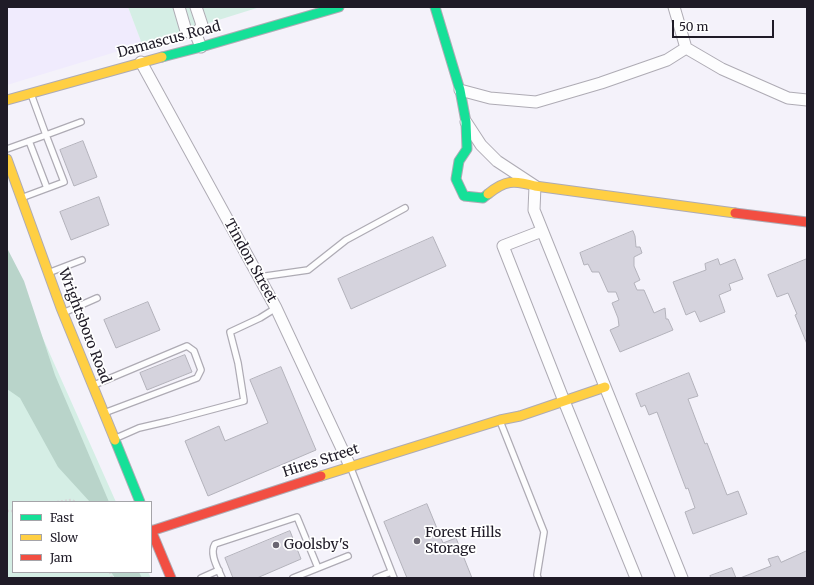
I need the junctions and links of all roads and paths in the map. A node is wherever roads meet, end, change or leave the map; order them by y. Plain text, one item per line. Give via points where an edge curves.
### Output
1 (179, 7) edge
2 (196, 7) edge
3 (338, 7) edge
4 (435, 7) edge
5 (674, 7) edge
6 (196, 36) junction
7 (201, 47) junction
8 (686, 48) junction
9 (140, 62) junction
10 (460, 90) junction
11 (31, 93) junction
12 (7, 100) edge
13 (807, 100) edge
14 (81, 122) dead end
15 (466, 122) junction
16 (46, 135) junction
17 (30, 141) junction
18 (7, 149) edge
19 (7, 159) edge
20 (535, 186) junction
21 (47, 188) junction
22 (21, 198) junction
23 (405, 208) dead end
24 (807, 222) edge
25 (542, 231) junction
26 (82, 260) dead end
27 (48, 273) junction
28 (259, 277) junction
29 (96, 298) dead end
30 (276, 308) junction
31 (63, 313) junction
32 (92, 386) junction
33 (605, 387) junction
34 (564, 401) junction
35 (103, 413) junction
36 (500, 420) junction
37 (114, 439) junction
38 (350, 466) junction
39 (140, 501) edge
40 (152, 531) edge
41 (152, 533) edge
42 (348, 556) dead end
43 (318, 568) junction
44 (219, 570) junction
45 (391, 572) junction
46 (171, 578) edge
47 (201, 578) edge
48 (222, 578) edge
49 (293, 578) edge
50 (376, 578) edge
51 (394, 578) edge
52 (538, 578) edge
53 (636, 578) edge
54 (682, 578) edge

1 - 6 street via 186,31
2 - 6 street via 202,26
3 - 7 street, Damascus Road
4 - 10 street
5 - 8 street
6 - 7 street
7 - 9 street, Damascus Road
8 - 10 street via 660,63 536,102 490,98
8 - 13 street via 722,69 788,98
9 - 11 street, Damascus Road
9 - 28 street, Tindon Street
10 - 15 street
11 - 12 street, Damascus Road
11 - 16 lane
14 - 16 lane
15 - 20 street via 481,145 497,161
15 - 20 street via 467,149 459,161 456,179 464,196 483,198 501,185 511,182
16 - 17 lane
16 - 21 lane via 64,182
17 - 18 lane
17 - 21 lane
19 - 22 street, Wrightsboro Road
20 - 24 street
20 - 25 street via 534,210
21 - 22 lane
22 - 27 street, Wrightsboro Road
23 - 28 lane via 346,240 308,270
25 - 33 street
25 - 34 street via 503,246
26 - 27 lane
27 - 31 street, Wrightsboro Road
28 - 30 street, Tindon Street
29 - 31 lane
30 - 37 lane via 230,332 244,401 139,428
30 - 38 street, Tindon Street
31 - 32 street, Wrightsboro Road
32 - 35 street, Wrightsboro Road
32 - 35 lane via 187,346 194,351 201,370 196,378
33 - 34 street, Hires Street
33 - 54 street
34 - 36 street, Hires Street
34 - 53 street
35 - 37 street, Wrightsboro Road
36 - 38 street, Hires Street
36 - 52 lane via 544,532
37 - 39 street, Wrightsboro Road
38 - 40 street, Hires Street
38 - 45 lane
41 - 46 street
42 - 43 lane
43 - 44 lane via 297,517 215,544 212,549
43 - 49 lane
44 - 47 lane
44 - 48 lane
45 - 50 lane
45 - 51 lane

